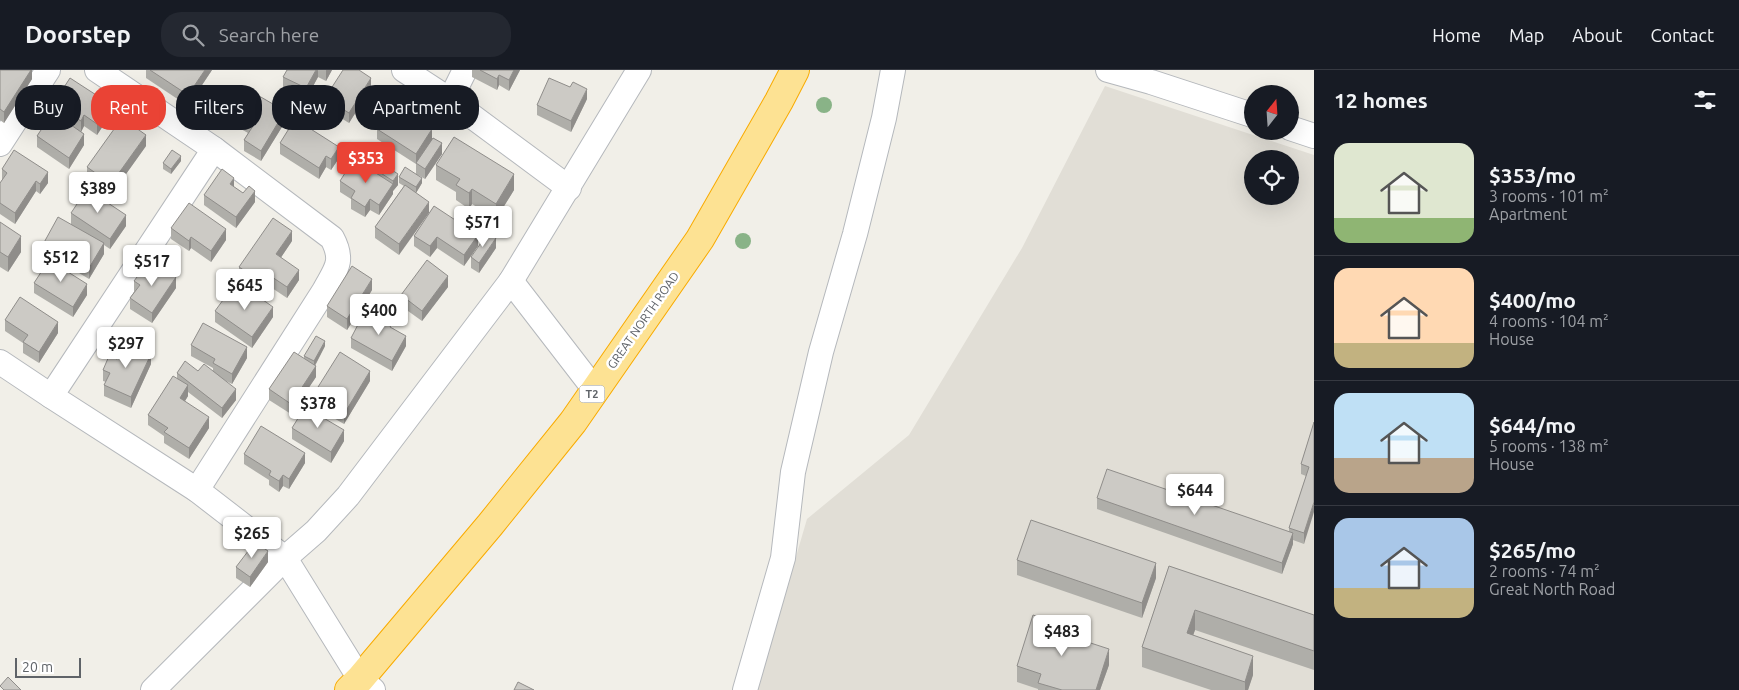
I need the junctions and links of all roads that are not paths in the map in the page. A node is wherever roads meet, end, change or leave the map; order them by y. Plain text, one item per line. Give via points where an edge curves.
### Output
1 (48, 70) edge
2 (97, 70) edge
3 (404, 70) edge
4 (465, 70) edge
5 (639, 70) edge
6 (794, 70) edge
7 (893, 70) edge
8 (1108, 70) edge
9 (427, 85) edge
10 (458, 85) edge
11 (1244, 112) edge
12 (479, 121) edge
13 (1299, 131) edge
14 (1314, 136) edge
15 (0, 144) edge
16 (214, 149) junction
17 (569, 188) junction
18 (511, 281) junction
19 (0, 362) edge
20 (595, 390) junction
21 (51, 396) junction
22 (196, 490) junction
23 (285, 558) junction
24 (361, 686) edge
25 (153, 690) edge
26 (745, 690) edge

1 - 15 street
2 - 16 street
3 - 9 street
4 - 10 street
5 - 17 street
6 - 20 highway, GREAT NORTH ROAD / T2 via 700,239
7 - 26 street via 884,118 821,352 793,472 783,558
8 - 11 street
12 - 17 street
13 - 14 street
16 - 21 street
16 - 22 street via 332,238 339,262 324,291
17 - 18 street
18 - 20 street
18 - 23 street via 348,496 316,531
19 - 21 street
20 - 24 highway, GREAT NORTH ROAD / T2 via 573,422
21 - 22 street
22 - 23 street
23 - 24 street
23 - 25 street

